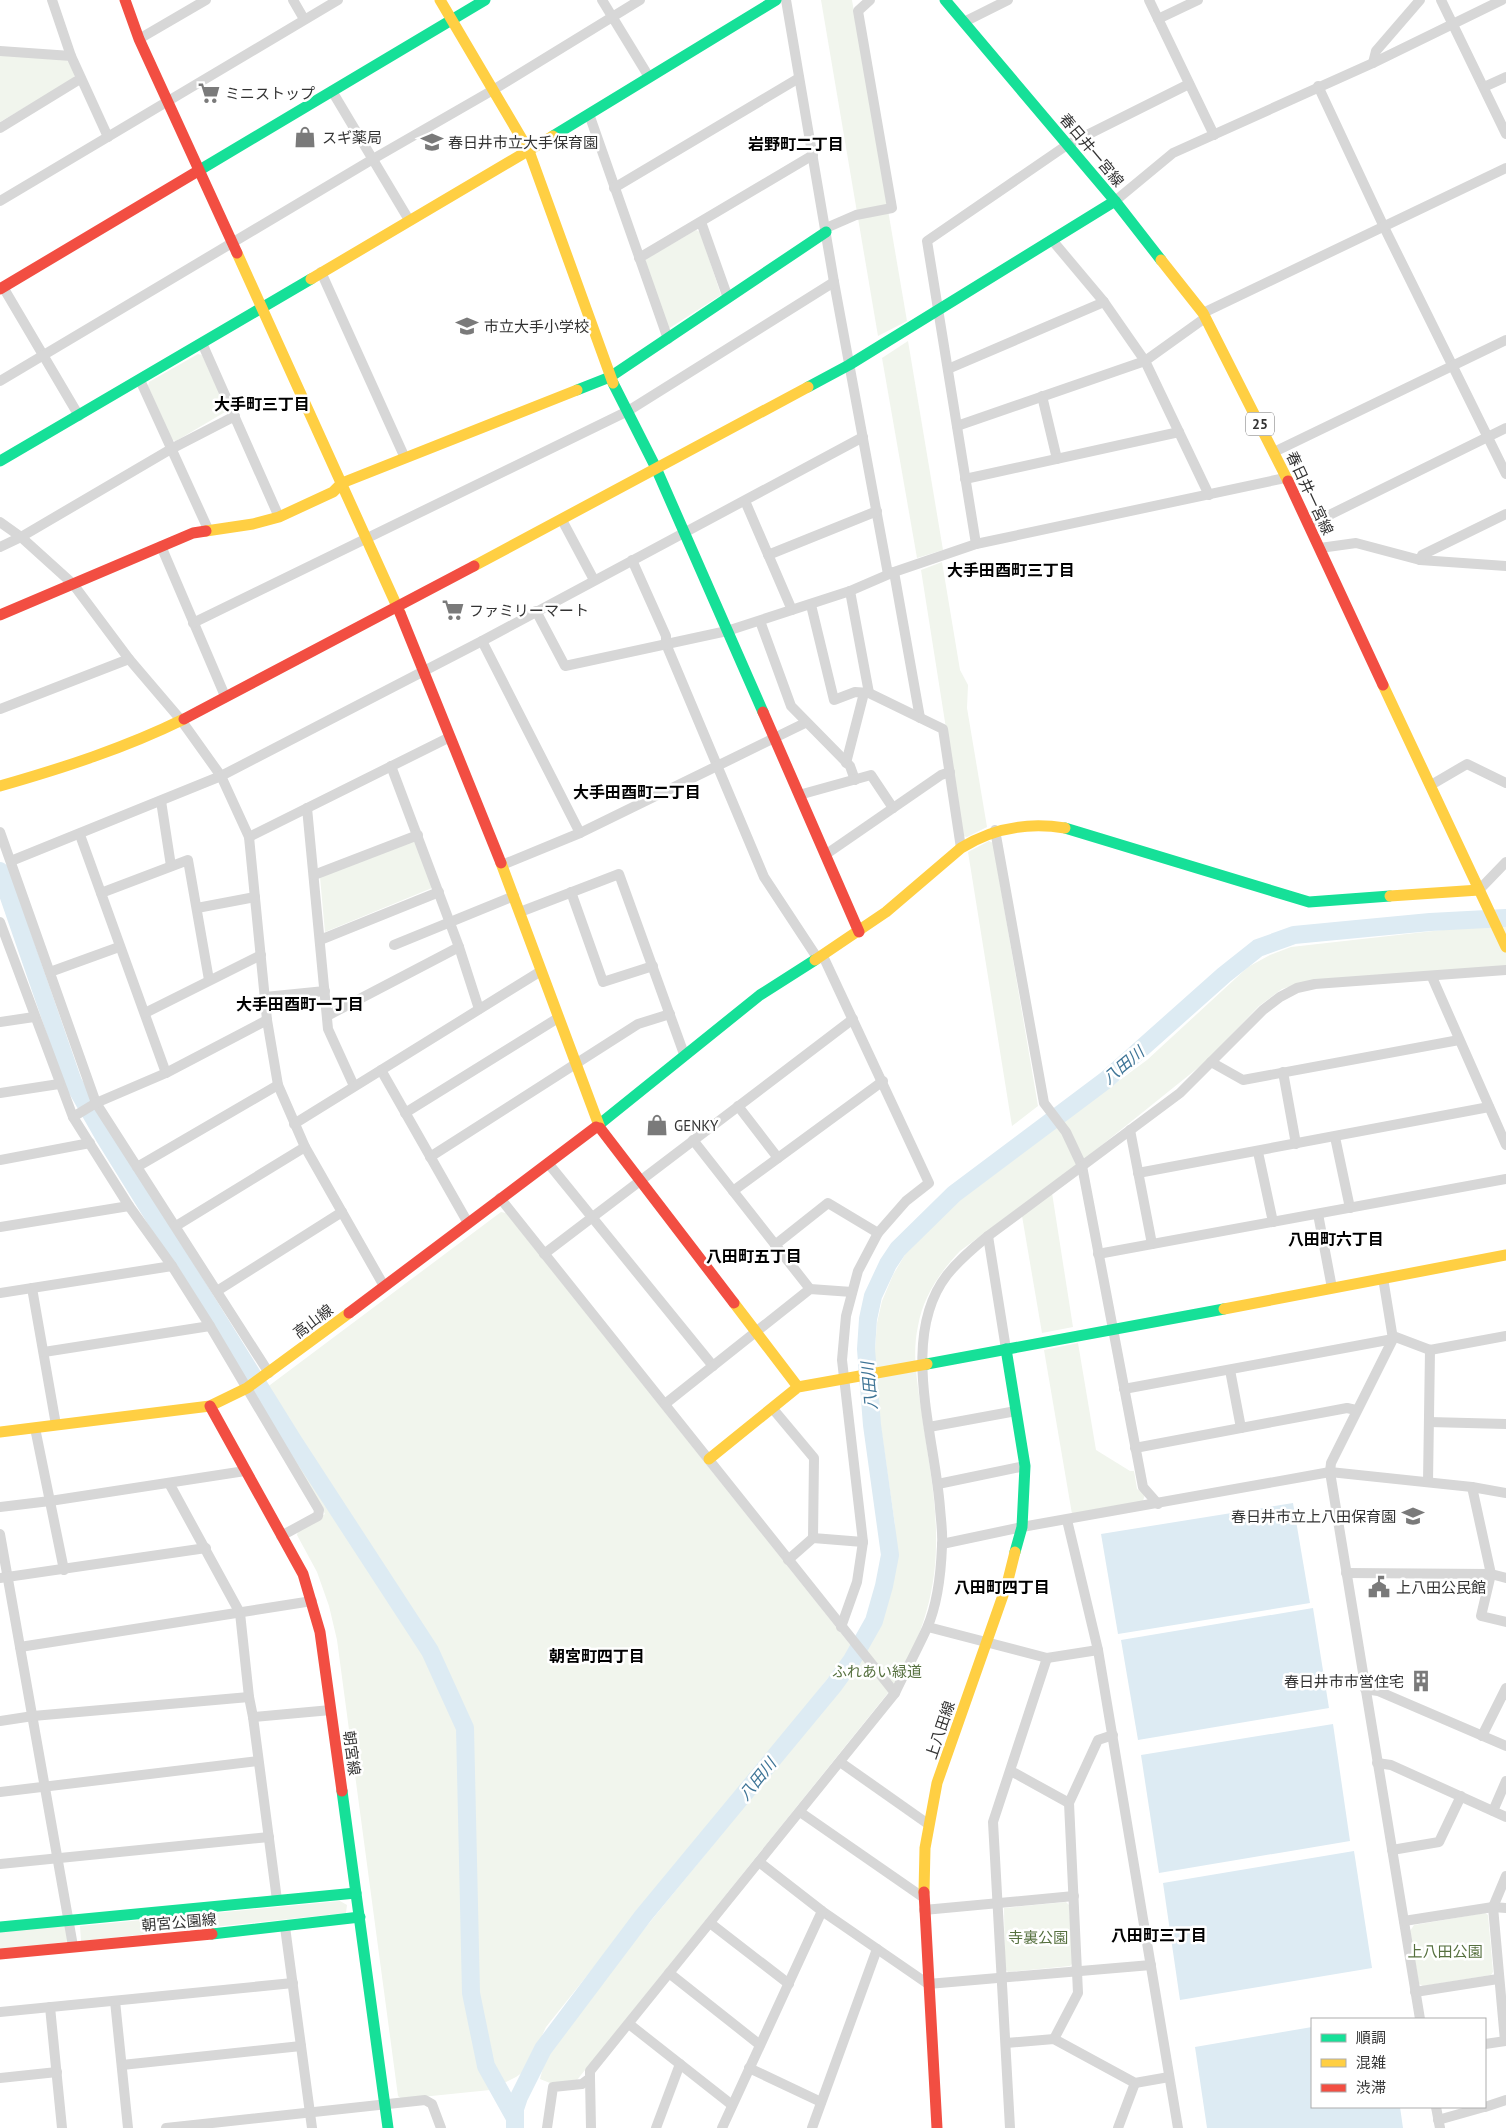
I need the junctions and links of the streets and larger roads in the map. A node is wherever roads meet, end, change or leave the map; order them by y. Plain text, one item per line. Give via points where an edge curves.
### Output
1 (52, 0) edge
2 (125, 0) edge
3 (293, 0) edge
4 (338, 0) edge
5 (440, 0) edge
6 (485, 0) edge
7 (602, 0) edge
8 (640, 0) edge
9 (776, 0) edge
10 (786, 0) edge
11 (870, 0) edge
12 (945, 0) edge
13 (1008, 0) edge
14 (1149, 0) edge
15 (1198, 0) edge
16 (1420, 0) edge
17 (1441, 0) edge
18 (1502, 0) edge
19 (201, 1) edge
20 (612, 17) junction
21 (304, 19) junction
22 (1158, 19) junction
23 (451, 20) junction
24 (964, 22) junction
25 (1452, 24) junction
26 (139, 39) junction
27 (0, 51) edge
28 (71, 56) junction
29 (1373, 63) junction
30 (1506, 76) edge
31 (649, 78) junction
32 (800, 78) junction
33 (80, 79) junction
34 (1188, 84) junction
35 (1318, 86) junction
36 (1484, 87) junction
37 (493, 90) junction
38 (332, 91) junction
39 (167, 102) junction
40 (589, 114) junction
41 (0, 128) edge
42 (1506, 134) edge
43 (1214, 135) junction
44 (108, 137) junction
45 (1067, 145) junction
46 (529, 150) junction
47 (814, 155) junction
48 (373, 159) junction
49 (1506, 168) edge
50 (199, 171) junction
51 (614, 188) junction
52 (0, 201) edge
53 (1115, 201) junction
54 (409, 220) junction
55 (701, 222) junction
56 (1384, 227) junction
57 (826, 230) junction
58 (1052, 240) junction
59 (232, 243) junction
60 (639, 258) junction
61 (321, 272) junction
62 (834, 282) junction
63 (1, 288) edge
64 (728, 298) junction
65 (1104, 302) junction
66 (262, 308) junction
67 (938, 310) junction
68 (1204, 316) junction
69 (668, 339) junction
70 (1506, 340) edge
71 (202, 343) junction
72 (43, 355) junction
73 (1144, 361) junction
74 (849, 365) junction
75 (1453, 366) junction
76 (948, 369) junction
77 (610, 376) junction
78 (140, 380) junction
79 (0, 381) edge
80 (1042, 396) junction
81 (628, 411) junction
82 (79, 416) junction
83 (235, 416) junction
84 (957, 426) junction
85 (1506, 428) edge
86 (1179, 432) junction
87 (863, 437) junction
88 (1488, 437) junction
89 (171, 448) junction
90 (1274, 452) junction
91 (405, 458) junction
92 (1057, 458) junction
93 (0, 461) edge
94 (656, 468) junction
95 (1506, 474) edge
96 (1285, 478) junction
97 (965, 479) junction
98 (342, 483) junction
99 (1209, 495) junction
100 (745, 501) junction
101 (877, 511) junction
102 (1506, 514) edge
103 (280, 517) junction
104 (562, 520) junction
105 (0, 522) edge
106 (1309, 525) junction
107 (208, 529) junction
108 (684, 532) junction
109 (21, 537) junction
110 (366, 539) junction
111 (976, 544) junction
112 (161, 546) junction
113 (0, 547) edge
114 (1320, 548) junction
115 (768, 555) junction
116 (632, 560) junction
117 (1420, 560) junction
118 (1506, 566) edge
119 (891, 573) junction
120 (594, 580) junction
121 (73, 584) junction
122 (850, 591) junction
123 (811, 605) junction
124 (398, 607) junction
125 (792, 610) junction
126 (536, 611) junction
127 (0, 615) edge
128 (760, 621) junction
129 (193, 623) junction
130 (727, 631) junction
131 (482, 641) junction
132 (666, 644) junction
133 (129, 659) junction
134 (424, 671) junction
135 (866, 693) junction
136 (225, 696) junction
137 (0, 709) edge
138 (920, 718) junction
139 (181, 720) junction
140 (806, 723) junction
141 (450, 737) junction
142 (774, 738) junction
143 (846, 763) junction
144 (718, 764) junction
145 (391, 766) junction
146 (950, 772) junction
147 (221, 776) junction
148 (855, 780) junction
149 (1506, 783) edge
150 (1431, 785) junction
151 (0, 786) edge
152 (799, 795) junction
153 (161, 801) junction
154 (307, 808) junction
155 (893, 808) junction
156 (995, 830) junction
157 (0, 832) edge
158 (580, 833) junction
159 (80, 835) junction
160 (418, 835) junction
161 (249, 837) junction
162 (961, 848) junction
163 (825, 855) junction
164 (10, 861) junction
165 (1506, 862) edge
166 (502, 865) junction
167 (171, 866) junction
168 (314, 875) junction
169 (1479, 890) junction
170 (439, 892) junction
171 (571, 892) junction
172 (101, 893) junction
173 (514, 896) junction
174 (255, 897) junction
175 (197, 908) junction
176 (520, 912) junction
177 (0, 922) edge
178 (450, 922) junction
179 (859, 932) junction
180 (320, 940) junction
181 (394, 945) dead end
182 (119, 947) junction
183 (1506, 947) edge
184 (4, 948) edge
185 (459, 948) junction
186 (261, 955) junction
187 (821, 957) junction
188 (653, 966) junction
189 (1506, 970) edge
190 (540, 971) junction
191 (50, 972) junction
192 (1432, 977) junction
193 (209, 980) junction
194 (325, 991) junction
195 (265, 997) junction
196 (479, 1009) junction
197 (145, 1013) junction
198 (670, 1014) junction
199 (327, 1016) junction
200 (34, 1017) junction
201 (558, 1018) junction
202 (853, 1019) junction
203 (267, 1020) junction
204 (0, 1022) edge
205 (1459, 1040) junction
206 (684, 1054) junction
207 (1211, 1062) junction
208 (576, 1064) junction
209 (381, 1070) junction
210 (1283, 1072) junction
211 (166, 1073) junction
212 (882, 1081) junction
213 (58, 1084) junction
214 (278, 1085) junction
215 (354, 1086) junction
216 (0, 1093) edge
217 (96, 1104) junction
218 (738, 1106) junction
219 (1489, 1107) junction
220 (405, 1113) junction
221 (72, 1117) junction
222 (294, 1124) junction
223 (598, 1125) junction
224 (1130, 1130) junction
225 (1335, 1137) junction
226 (693, 1140) junction
227 (90, 1143) junction
228 (1296, 1144) junction
229 (1506, 1145) edge
230 (305, 1147) junction
231 (1258, 1152) junction
232 (430, 1157) junction
233 (778, 1158) junction
234 (0, 1160) edge
235 (548, 1163) junction
236 (137, 1166) junction
237 (1082, 1166) junction
238 (1138, 1173) junction
239 (1506, 1179) edge
240 (640, 1180) junction
241 (733, 1191) junction
242 (500, 1198) junction
243 (129, 1206) junction
244 (1350, 1208) junction
245 (342, 1212) junction
246 (1318, 1214) junction
247 (593, 1217) junction
248 (1273, 1222) junction
249 (468, 1223) junction
250 (0, 1226) edge
251 (176, 1226) junction
252 (878, 1233) junction
253 (988, 1236) junction
254 (1152, 1244) junction
255 (775, 1245) junction
256 (544, 1254) junction
257 (1098, 1254) junction
258 (1506, 1255) edge
259 (172, 1266) junction
260 (1383, 1278) junction
261 (384, 1286) junction
262 (32, 1288) junction
263 (1332, 1288) junction
264 (810, 1289) junction
265 (217, 1290) junction
266 (852, 1292) junction
267 (0, 1294) edge
268 (210, 1326) junction
269 (1113, 1330) junction
270 (756, 1331) junction
271 (1393, 1337) junction
272 (1505, 1339) edge
273 (1006, 1349) junction
274 (1430, 1350) junction
275 (44, 1352) junction
276 (921, 1364) junction
277 (712, 1366) junction
278 (1230, 1370) junction
279 (269, 1373) junction
280 (844, 1378) junction
281 (252, 1384) junction
282 (798, 1387) junction
283 (1124, 1389) junction
284 (665, 1404) junction
285 (210, 1406) junction
286 (773, 1408) junction
287 (1356, 1410) junction
288 (1016, 1411) junction
289 (1429, 1422) junction
290 (1506, 1424) edge
291 (56, 1425) junction
292 (929, 1427) junction
293 (35, 1428) junction
294 (1240, 1428) junction
295 (0, 1432) edge
296 (1135, 1448) junction
297 (709, 1459) junction
298 (1025, 1466) junction
299 (245, 1471) junction
300 (1330, 1472) junction
301 (1428, 1482) junction
302 (169, 1483) junction
303 (938, 1484) junction
304 (1472, 1487) junction
305 (1506, 1493) edge
306 (50, 1501) junction
307 (1158, 1504) junction
308 (0, 1507) edge
309 (1068, 1520) junction
310 (1022, 1527) junction
311 (0, 1534) edge
312 (281, 1536) junction
313 (813, 1538) junction
314 (863, 1542) junction
315 (942, 1544) junction
316 (206, 1548) junction
317 (788, 1560) junction
318 (64, 1570) junction
319 (1346, 1573) junction
320 (1491, 1574) junction
321 (4, 1578) edge
322 (1506, 1578) edge
323 (312, 1601) junction
324 (240, 1613) junction
325 (1506, 1622) edge
326 (841, 1626) junction
327 (928, 1627) junction
328 (986, 1640) junction
329 (20, 1647) junction
330 (1098, 1650) junction
331 (1047, 1658) junction
332 (1365, 1689) junction
333 (1505, 1692) edge
334 (895, 1693) junction
335 (249, 1697) junction
336 (331, 1710) junction
337 (33, 1716) junction
338 (253, 1717) junction
339 (0, 1721) edge
340 (1113, 1735) junction
341 (1482, 1736) junction
342 (1506, 1746) edge
343 (258, 1761) junction
344 (840, 1762) junction
345 (1377, 1763) junction
346 (1011, 1771) junction
347 (1506, 1781) edge
348 (46, 1787) junction
349 (0, 1792) edge
350 (1460, 1796) junction
351 (1069, 1803) junction
352 (1493, 1811) junction
353 (800, 1812) junction
354 (1506, 1817) edge
355 (928, 1824) junction
356 (269, 1837) junction
357 (1392, 1850) junction
358 (58, 1858) junction
359 (759, 1862) junction
360 (0, 1864) edge
361 (1506, 1876) edge
362 (356, 1893) junction
363 (1074, 1896) junction
364 (924, 1898) junction
365 (277, 1900) junction
366 (997, 1905) junction
367 (1493, 1907) junction
368 (1506, 1908) edge
369 (924, 1910) junction
370 (822, 1911) junction
371 (360, 1916) junction
372 (69, 1920) junction
373 (1404, 1921) junction
374 (710, 1923) junction
375 (0, 1927) edge
376 (286, 1927) junction
377 (73, 1946) junction
378 (877, 1949) junction
379 (0, 1954) edge
380 (1151, 1965) junction
381 (1078, 1971) junction
382 (669, 1973) junction
383 (1001, 1977) junction
384 (1498, 1979) junction
385 (292, 1983) junction
386 (789, 1984) junction
387 (928, 1984) junction
388 (1415, 1992) junction
389 (115, 2001) junction
390 (50, 2008) junction
391 (0, 2012) edge
392 (1420, 2018) edge
393 (629, 2024) junction
394 (1054, 2039) junction
395 (1505, 2041) edge
396 (1006, 2043) junction
397 (1486, 2044) edge
398 (301, 2046) junction
399 (760, 2046) junction
400 (680, 2064) junction
401 (122, 2065) junction
402 (749, 2068) junction
403 (57, 2072) junction
404 (1169, 2077) junction
405 (0, 2078) edge
406 (590, 2078) junction
407 (1135, 2083) junction
408 (1506, 2100) edge
409 (821, 2102) junction
410 (384, 2104) junction
411 (732, 2105) junction
412 (1486, 2106) edge
413 (1436, 2108) edge
414 (1481, 2108) edge
415 (310, 2112) junction
416 (1439, 2124) edge
417 (62, 2128) edge
418 (128, 2128) edge
419 (166, 2128) edge
420 (312, 2128) edge
421 (388, 2128) edge
422 (441, 2128) edge
423 (547, 2128) edge
424 (592, 2128) edge
425 (657, 2128) edge
426 (722, 2128) edge
427 (812, 2128) edge
428 (937, 2128) edge
429 (1010, 2128) edge
430 (1118, 2128) edge
431 (1178, 2128) edge

1 - 28 street
2 - 26 street
3 - 21 street
4 - 21 street
5 - 23 street
6 - 23 street
7 - 20 street
8 - 20 street
9 - 31 street
10 - 32 street
11 - 57 street via 858,11 892,208 856,215
12 - 24 street, 春日井一宮線 / 25
13 - 24 street
14 - 22 street
15 - 22 street
16 - 29 street via 1376,51
17 - 25 street
18 - 25 street
19 - 26 street
20 - 31 street
20 - 37 street
21 - 39 street
22 - 34 street
23 - 37 street
23 - 38 street
24 - 45 street, 春日井一宮線 / 25
25 - 29 street
25 - 36 street
26 - 39 street
27 - 28 street
28 - 33 street
29 - 35 street
30 - 36 street
31 - 40 street
32 - 47 street
32 - 51 street
33 - 41 street
33 - 44 street
34 - 43 street
34 - 45 street
35 - 43 street
35 - 56 street
36 - 42 street
37 - 46 street
37 - 48 street
38 - 48 street
38 - 50 street
39 - 44 street
39 - 50 street
40 - 46 street
40 - 51 street
43 - 53 street via 1173,153
44 - 52 street
45 - 53 street, 春日井一宮線 / 25
45 - 67 street via 927,241
46 - 54 street
46 - 77 street
47 - 55 street
47 - 57 street
48 - 54 street
48 - 59 street
49 - 56 street
50 - 59 street
50 - 63 street
51 - 60 street
53 - 58 street
53 - 68 street, 春日井一宮線 / 25
54 - 61 street
55 - 60 street
55 - 64 street
56 - 68 street
56 - 75 street
57 - 62 street
57 - 64 street
58 - 65 street
58 - 67 street
59 - 66 street
59 - 72 street
60 - 69 street
61 - 66 street
61 - 91 street
62 - 74 street
62 - 81 street
63 - 72 street
64 - 69 street
65 - 73 street
65 - 76 street
66 - 71 street
66 - 98 street
67 - 74 street
67 - 76 street
68 - 73 street
68 - 90 street, 春日井一宮線 / 25
69 - 77 street
70 - 75 street
71 - 78 street
71 - 83 street
72 - 79 street
72 - 82 street
73 - 80 street
73 - 86 street
74 - 87 street
74 - 94 street
75 - 88 street
75 - 90 street
76 - 84 street
77 - 81 street
77 - 91 street
78 - 82 street
78 - 89 street
80 - 84 street
80 - 92 street
81 - 94 street
81 - 110 street
82 - 93 street
83 - 89 street
83 - 103 street
84 - 97 street
85 - 88 street
86 - 92 street
86 - 99 street
87 - 100 street
87 - 101 street
88 - 95 street
88 - 106 street
89 - 107 street
89 - 109 street
90 - 96 street, 春日井一宮線 / 25
91 - 98 street
92 - 97 street
94 - 104 street
94 - 108 street
96 - 99 street
96 - 106 street, 春日井一宮線 / 25
97 - 111 street
98 - 103 street via 333,492
98 - 110 street
99 - 111 street
100 - 108 street
100 - 115 street
101 - 115 street
101 - 119 street
102 - 117 street via 1422,555
103 - 107 street
104 - 120 street
104 - 124 street
105 - 109 street
106 - 114 street, 春日井一宮線 / 25
107 - 112 street
108 - 116 street
108 - 130 street
109 - 113 street
109 - 121 street
110 - 124 street
110 - 129 street
111 - 119 street
112 - 121 street
112 - 129 street
114 - 117 street via 1356,543
114 - 150 street, 春日井一宮線 / 25
115 - 125 street
116 - 120 street
116 - 132 street via 666,636
117 - 118 street
119 - 122 street
119 - 138 street
120 - 126 street
121 - 127 street
121 - 133 street
122 - 123 street
122 - 135 street
123 - 125 street
123 - 135 street via 834,700 855,692
124 - 134 street
124 - 136 street
125 - 128 street
126 - 131 street
126 - 132 street via 565,666
128 - 130 street
128 - 140 street via 791,706
129 - 136 street
130 - 132 street
130 - 142 street
131 - 134 street
131 - 158 street
132 - 144 street
133 - 137 street
133 - 139 street
134 - 141 street
134 - 147 street
135 - 138 street
135 - 143 street
136 - 139 street
138 - 146 street via 944,730
139 - 147 street
139 - 151 street via 64,768
140 - 142 street
140 - 143 street
141 - 145 street
141 - 166 street
142 - 144 street
142 - 152 street
143 - 148 street
144 - 158 street
144 - 187 street via 764,877
145 - 154 street
145 - 160 street
146 - 155 street
146 - 162 street
147 - 153 street
147 - 161 street
148 - 152 street
148 - 155 street via 871,775
149 - 150 street via 1467,764
150 - 169 street, 春日井一宮線 / 25
152 - 163 street
153 - 159 street
153 - 167 street
154 - 161 street
154 - 168 street
155 - 163 street
156 - 162 street, 高山線
156 - 169 street, 高山線 via 1048,824 1073,829 1309,902
156 - 237 street via 1044,1103 1066,1132
157 - 164 street
158 - 166 street
159 - 164 street
159 - 172 street
160 - 168 street
160 - 170 street
161 - 174 street
162 - 179 street, 高山線
163 - 179 street
164 - 191 street
165 - 169 street
166 - 173 street
167 - 172 street
167 - 175 street via 188,860
168 - 180 street
169 - 183 street, 春日井一宮線 / 25
170 - 178 street
170 - 180 street
171 - 176 street
171 - 188 street via 603,982
171 - 188 street via 619,874
172 - 182 street
173 - 176 street
173 - 178 street
174 - 175 street
174 - 186 street
175 - 193 street
176 - 190 street
177 - 184 street
178 - 181 street
178 - 185 street
179 - 187 street, 高山線
180 - 194 street
182 - 191 street
182 - 197 street
184 - 200 street
185 - 196 street
185 - 199 street
186 - 193 street
186 - 195 street
187 - 202 street
187 - 206 street, 高山線 via 760,995
188 - 198 street
189 - 192 street
190 - 196 street
190 - 201 street
191 - 217 street
192 - 205 street
192 - 207 street via 1315,984 1297,988 1263,1010
193 - 197 street
194 - 195 street
194 - 199 street
195 - 203 street
196 - 209 street
197 - 211 street
198 - 206 street
198 - 208 street via 638,1024
199 - 215 street via 328,1030
200 - 204 street
200 - 213 street
201 - 208 street
201 - 220 street
202 - 212 street
202 - 218 street
203 - 211 street
203 - 214 street
205 - 210 street
205 - 219 street
206 - 223 street, 高山線
207 - 210 street via 1244,1080
207 - 224 street via 1180,1094
208 - 223 street
208 - 232 street
209 - 215 street
209 - 220 street
210 - 228 street
211 - 217 street
212 - 233 street
212 - 252 street via 929,1183 906,1200
213 - 216 street
213 - 221 street
214 - 222 street
214 - 236 street
215 - 222 street
217 - 221 street
217 - 236 street
218 - 226 street
218 - 233 street
219 - 225 street
219 - 229 street
220 - 232 street
221 - 227 street
222 - 230 street
223 - 235 street, 高山線
223 - 240 street
224 - 237 street
224 - 238 street
225 - 228 street
225 - 244 street
226 - 240 street
226 - 241 street
227 - 234 street
227 - 243 street
228 - 231 street
230 - 245 street
230 - 251 street
231 - 238 street
231 - 248 street
232 - 249 street
233 - 241 street
235 - 242 street, 高山線
235 - 247 street
236 - 251 street
237 - 253 street
237 - 257 street
238 - 254 street
239 - 244 street
240 - 247 street
240 - 270 street
241 - 255 street
242 - 249 street, 高山線
242 - 256 street
243 - 250 street
243 - 259 street
244 - 246 street
245 - 261 street
245 - 265 street
246 - 248 street
246 - 263 street
247 - 256 street
247 - 277 street
248 - 254 street
249 - 261 street, 高山線
251 - 265 street
252 - 255 street via 828,1203
252 - 266 street via 858,1271
253 - 273 street
253 - 276 street via 946,1276 936,1294 922,1333
254 - 257 street
255 - 264 street
256 - 284 street
257 - 269 street
258 - 260 street
259 - 262 street
259 - 268 street
260 - 263 street
260 - 271 street
261 - 279 street, 高山線
262 - 267 street
262 - 275 street
263 - 269 street
264 - 266 street
264 - 270 street
265 - 279 street
266 - 280 street via 843,1340
268 - 275 street
268 - 281 street
269 - 273 street
269 - 283 street
270 - 277 street
270 - 282 street
271 - 274 street
271 - 278 street
271 - 287 street
272 - 274 street
273 - 276 street
273 - 288 street, 上八田線
274 - 289 street
275 - 291 street
276 - 280 street
276 - 292 street
277 - 284 street
278 - 283 street
278 - 294 street
279 - 281 street, 高山線
280 - 282 street
280 - 314 street
281 - 285 street, 高山線
281 - 312 street via 319,1510 318,1516
282 - 286 street
283 - 296 street
284 - 297 street
285 - 291 street, 高山線
285 - 299 street, 朝宮線
286 - 297 street
286 - 313 street via 814,1458
287 - 294 street via 1347,1408
287 - 300 street via 1331,1463
288 - 292 street
288 - 298 street, 上八田線
289 - 290 street
289 - 301 street
291 - 293 street, 高山線
292 - 303 street
293 - 295 street, 高山線
293 - 306 street
294 - 296 street
296 - 307 street via 1143,1487
297 - 317 street
298 - 303 street
298 - 310 street, 上八田線
299 - 302 street
299 - 312 street, 朝宮線
300 - 301 street
300 - 307 street
300 - 319 street
301 - 304 street
302 - 306 street
302 - 316 street
303 - 315 street
304 - 305 street
304 - 320 street
306 - 308 street
306 - 318 street
307 - 309 street
309 - 310 street
309 - 330 street
310 - 315 street
310 - 328 street, 上八田線 via 1007,1584
311 - 321 street
312 - 323 street, 朝宮線 via 302,1574
313 - 314 street
313 - 317 street
314 - 326 street via 857,1582
315 - 327 street via 939,1586
316 - 318 street
316 - 324 street
317 - 326 street
318 - 321 street
319 - 320 street
319 - 332 street
320 - 322 street
320 - 325 street via 1481,1616
321 - 329 street
323 - 324 street
323 - 336 street, 朝宮線 via 320,1632
324 - 329 street
324 - 335 street
326 - 334 street
327 - 328 street
327 - 334 street
328 - 331 street
328 - 355 street, 上八田線 via 937,1783
329 - 337 street
330 - 331 street
330 - 340 street
331 - 346 street
332 - 341 street via 1378,1690
332 - 345 street
333 - 341 street
334 - 344 street
335 - 337 street
335 - 338 street
336 - 338 street
336 - 362 street, 朝宮線
337 - 339 street
337 - 348 street
338 - 343 street
340 - 351 street via 1098,1740
340 - 380 street
341 - 342 street
343 - 348 street
343 - 356 street
344 - 353 street
344 - 355 street
345 - 350 street via 1391,1765
345 - 357 street
346 - 351 street
346 - 366 street via 993,1822
347 - 352 street
348 - 349 street
348 - 358 street
350 - 352 street
350 - 357 street via 1439,1842
351 - 363 street
352 - 354 street
353 - 359 street
353 - 364 street
355 - 364 street, 上八田線
356 - 358 street
356 - 365 street
357 - 373 street
358 - 360 street
358 - 372 street
359 - 370 street
359 - 374 street
361 - 367 street
362 - 365 street, 朝宮公園線
362 - 371 street, 朝宮線
363 - 366 street
363 - 381 street
364 - 369 street, 上八田線
365 - 372 street, 朝宮公園線
366 - 369 street
366 - 383 street
367 - 368 street
367 - 373 street
367 - 384 street
369 - 387 street, 上八田線
370 - 378 street
370 - 386 street
371 - 376 street, 朝宮公園線
371 - 410 street, 朝宮線
372 - 375 street, 朝宮公園線
372 - 377 street
373 - 388 street
374 - 382 street
374 - 386 street
376 - 377 street, 朝宮公園線
376 - 385 street
377 - 379 street, 朝宮公園線
378 - 387 street
378 - 409 street
380 - 381 street
380 - 404 street
381 - 383 street
381 - 394 street via 1078,1993
382 - 393 street
382 - 399 street
383 - 387 street
383 - 396 street
384 - 388 street
384 - 395 street
385 - 389 street
385 - 398 street
386 - 399 street
387 - 428 street, 上八田線
388 - 392 street
389 - 390 street
389 - 401 street
390 - 391 street
390 - 403 street
393 - 400 street
393 - 406 street via 590,2071
394 - 396 street
394 - 407 street
395 - 397 street
396 - 429 street
398 - 401 street
398 - 415 street
399 - 402 street
400 - 411 street
400 - 425 street
401 - 418 street
402 - 409 street
402 - 411 street
403 - 405 street
403 - 417 street
404 - 407 street
404 - 431 street
406 - 423 street via 582,2084 553,2087
406 - 424 street
407 - 430 street
408 - 412 street
409 - 427 street
410 - 415 street
410 - 421 street, 朝宮線
410 - 422 street via 425,2100 432,2104
411 - 426 street
413 - 416 street
414 - 416 street
415 - 419 street
415 - 420 street

